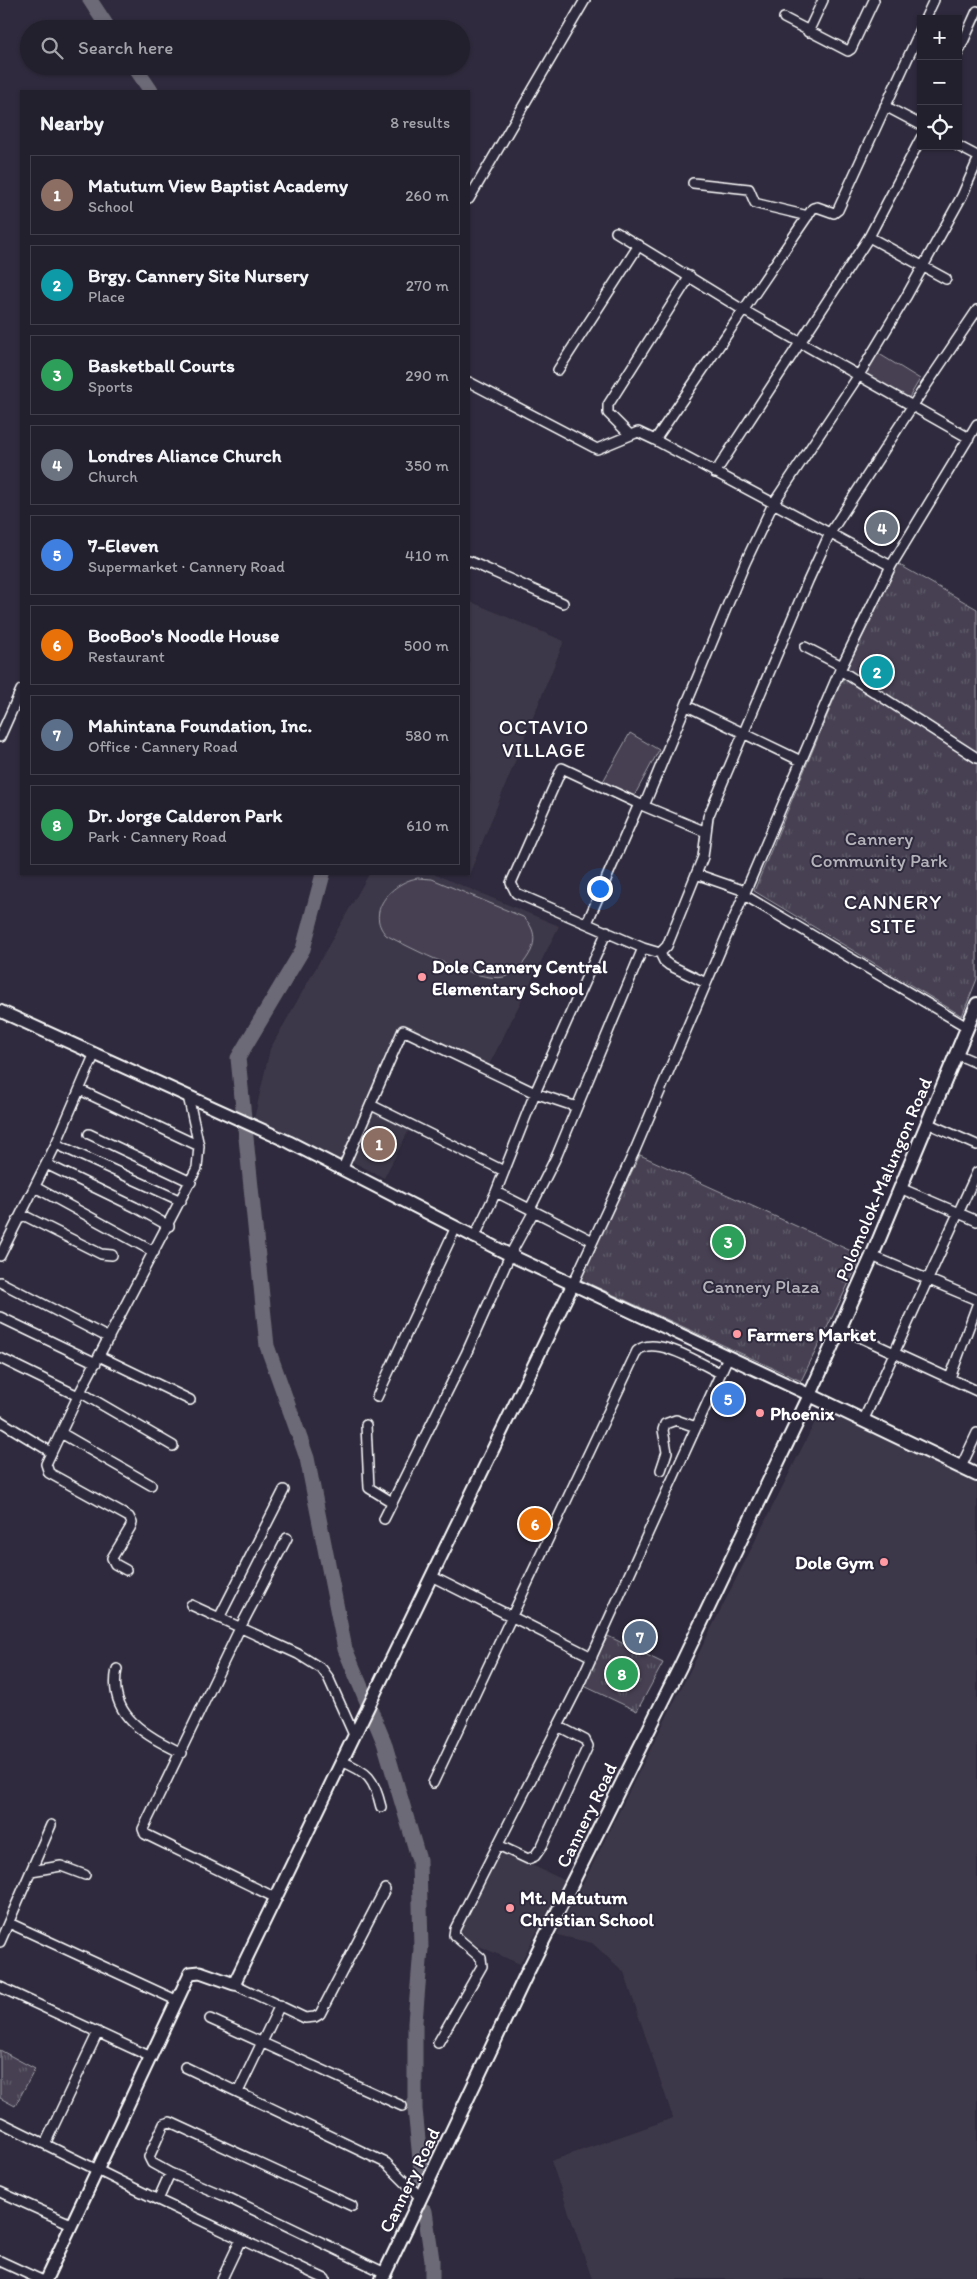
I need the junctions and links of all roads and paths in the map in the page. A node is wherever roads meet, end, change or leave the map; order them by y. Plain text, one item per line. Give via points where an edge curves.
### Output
1 (585, 0) edge
2 (823, 0) edge
3 (874, 0) edge
4 (934, 0) edge
5 (977, 11) edge
6 (927, 15) edge
7 (784, 18) dead end
8 (808, 32) junction
9 (917, 38) edge
10 (962, 44) edge
11 (885, 106) junction
12 (917, 123) edge
13 (917, 146) edge
14 (962, 148) edge
15 (977, 156) edge
16 (977, 162) edge
17 (694, 183) dead end
18 (470, 197) edge
19 (808, 216) junction
20 (616, 232) dead end
21 (869, 237) junction
22 (639, 245) junction
23 (924, 267) junction
24 (690, 276) junction
25 (946, 279) dead end
26 (743, 310) junction
27 (977, 310) edge
28 (801, 341) junction
29 (558, 370) dead end
30 (859, 375) junction
31 (470, 383) edge
32 (913, 404) junction
33 (977, 424) edge
34 (630, 435) junction
35 (969, 438) junction
36 (655, 440) junction
37 (715, 473) junction
38 (773, 504) junction
39 (830, 533) junction
40 (470, 561) edge
41 (891, 566) junction
42 (563, 603) dead end
43 (805, 647) dead end
44 (841, 668) junction
45 (20, 692) edge
46 (687, 706) junction
47 (743, 734) junction
48 (0, 737) edge
49 (977, 758) edge
50 (801, 761) junction
51 (642, 805) junction
52 (706, 832) junction
53 (696, 874) junction
54 (745, 893) junction
55 (587, 923) junction
56 (607, 931) junction
57 (643, 948) junction
58 (660, 953) junction
59 (706, 984) junction
60 (977, 1004) edge
61 (0, 1011) edge
62 (972, 1023) edge
63 (95, 1053) junction
64 (956, 1054) junction
65 (977, 1063) edge
66 (80, 1090) junction
67 (535, 1093) junction
68 (188, 1096) junction
69 (371, 1106) junction
70 (577, 1107) junction
71 (927, 1123) junction
72 (89, 1134) dead end
73 (56, 1144) junction
74 (977, 1145) edge
75 (199, 1146) junction
76 (46, 1164) junction
77 (343, 1168) junction
78 (504, 1171) junction
79 (977, 1172) edge
80 (191, 1182) junction
81 (35, 1187) junction
82 (900, 1188) junction
83 (496, 1192) junction
84 (181, 1201) junction
85 (532, 1210) junction
86 (959, 1213) junction
87 (21, 1214) junction
88 (977, 1221) edge
89 (168, 1226) junction
90 (455, 1229) junction
91 (474, 1238) junction
92 (593, 1241) junction
93 (154, 1252) junction
94 (112, 1255) dead end
95 (510, 1255) junction
96 (0, 1256) edge
97 (872, 1256) junction
98 (927, 1280) junction
99 (0, 1282) edge
100 (573, 1284) junction
101 (977, 1300) edge
102 (977, 1305) edge
103 (0, 1317) edge
104 (840, 1328) junction
105 (109, 1338) junction
106 (895, 1354) junction
107 (728, 1357) junction
108 (0, 1358) edge
109 (98, 1359) junction
110 (720, 1374) junction
111 (950, 1378) junction
112 (977, 1391) edge
113 (79, 1394) junction
114 (810, 1395) junction
115 (377, 1397) dead end
116 (190, 1400) dead end
117 (864, 1419) junction
118 (0, 1421) edge
119 (366, 1425) dead end
120 (696, 1427) junction
121 (60, 1433) junction
122 (977, 1433) edge
123 (173, 1446) dead end
124 (51, 1452) junction
125 (961, 1467) junction
126 (661, 1470) dead end
127 (977, 1475) edge
128 (151, 1485) dead end
129 (284, 1490) dead end
130 (392, 1502) junction
131 (384, 1519) dead end
132 (287, 1538) dead end
133 (126, 1570) dead end
134 (433, 1577) junction
135 (191, 1605) dead end
136 (513, 1617) junction
137 (219, 1618) junction
138 (240, 1628) junction
139 (592, 1657) junction
140 (117, 1669) dead end
141 (558, 1726) junction
142 (354, 1735) junction
143 (182, 1753) junction
144 (341, 1761) junction
145 (433, 1783) dead end
146 (381, 1808) dead end
147 (51, 1825) dead end
148 (498, 1845) junction
149 (31, 1871) junction
150 (85, 1875) dead end
151 (385, 1889) dead end
152 (276, 1898) junction
153 (9, 1923) junction
154 (0, 1942) edge
155 (234, 1984) junction
156 (0, 1987) edge
157 (176, 2000) junction
158 (280, 2005) junction
159 (210, 2019) dead end
160 (98, 2032) junction
161 (263, 2042) junction
162 (438, 2043) dead end
163 (151, 2057) junction
164 (185, 2067) dead end
165 (238, 2092) junction
166 (402, 2106) dead end
167 (0, 2122) edge
168 (45, 2144) junction
169 (98, 2170) junction
170 (170, 2173) junction
171 (0, 2192) edge
172 (420, 2197) junction
173 (158, 2200) junction
174 (352, 2206) dead end
175 (71, 2224) junction
176 (241, 2240) junction
177 (0, 2261) edge
178 (384, 2276) edge
179 (39, 2279) edge
180 (46, 2279) edge
181 (222, 2279) edge
182 (326, 2279) edge

1 - 18 street
2 - 8 street
3 - 8 street via 850,51
4 - 6 street
5 - 10 street
7 - 8 street
9 - 11 street
11 - 12 street
11 - 19 street via 838,210 832,212 816,207
13 - 21 street
14 - 15 street
16 - 23 street
17 - 19 street via 749,189 754,203
19 - 26 street
20 - 22 street
21 - 23 street
21 - 28 street
22 - 24 street
22 - 29 street
23 - 25 street
23 - 30 street
24 - 26 street
24 - 34 street via 608,405 608,413
26 - 28 street
26 - 36 street
27 - 32 street
28 - 30 street
28 - 37 street
30 - 32 street
30 - 38 street
31 - 34 street via 597,449
32 - 35 street
32 - 39 street
33 - 35 street
34 - 36 street via 641,432
35 - 41 street
36 - 37 street
37 - 38 street
38 - 39 street
38 - 46 street
39 - 41 street
39 - 47 street
40 - 42 street
41 - 44 street
43 - 44 street
44 - 49 street
44 - 50 street
45 - 48 street
46 - 47 street
46 - 51 street
47 - 50 street
47 - 52 street via 708,817
50 - 54 street
51 - 52 street
51 - 55 street
51 - 55 street via 562,768 511,886 516,893
52 - 53 street via 703,857
53 - 54 street
53 - 58 street via 667,946
54 - 59 street
54 - 62 street
55 - 56 street
56 - 57 street
56 - 67 street
57 - 58 street
57 - 70 street
58 - 59 street via 664,962
59 - 92 street
60 - 62 main road, Polomolok-Malungon Road
61 - 63 street
62 - 64 main road, Polomolok-Malungon Road
63 - 66 street
63 - 68 street
64 - 65 street
64 - 71 main road, Polomolok-Malungon Road
66 - 73 street
66 - 75 street
67 - 69 street via 403,1030
67 - 70 street
67 - 78 street
68 - 75 street
68 - 77 street
69 - 77 street
69 - 78 street
70 - 85 street
71 - 74 street
71 - 82 main road, Polomolok-Malungon Road
72 - 80 street
73 - 76 street
73 - 84 street
75 - 80 street via 200,1158
76 - 81 street
76 - 89 street
77 - 90 street
78 - 83 street
79 - 86 street
80 - 84 street
81 - 87 street
81 - 93 street
82 - 86 street
82 - 97 main road, Polomolok-Malungon Road
83 - 85 street
83 - 91 street
84 - 89 street
85 - 92 street
85 - 95 street
86 - 88 street
86 - 98 street
87 - 94 street via 101,1254
87 - 96 street
89 - 93 street
90 - 91 street
90 - 115 street
91 - 95 street
92 - 100 street
93 - 105 street
95 - 100 street
95 - 130 street via 466,1354
97 - 98 street
97 - 104 main road, Polomolok-Malungon Road
98 - 101 street
98 - 106 street
99 - 105 street
100 - 107 street
100 - 134 street
102 - 111 street
103 - 109 street
104 - 106 street
104 - 114 main road, Polomolok-Malungon Road
105 - 109 street
106 - 111 street
106 - 117 street
107 - 110 street
107 - 114 street
108 - 113 street
109 - 113 street
109 - 116 street
110 - 120 street
110 - 136 street via 665,1348 647,1345 637,1351
111 - 112 street
113 - 121 street
113 - 123 street
114 - 117 main road
114 - 172 main road, Cannery Road
117 - 125 main road
118 - 124 street
119 - 130 street via 369,1488
120 - 126 street via 676,1420 665,1424 667,1452
120 - 139 street
121 - 124 street
121 - 128 street
122 - 125 street
124 - 133 street via 46,1464 50,1473 124,1513 131,1520 130,1528 112,1558 115,1564
125 - 127 main road
129 - 137 street
130 - 131 street
132 - 138 street
134 - 136 street
134 - 142 street
135 - 137 street
136 - 139 street
136 - 145 street
137 - 138 street
138 - 142 street via 298,1654 322,1669
138 - 143 street
139 - 141 street
140 - 143 street via 115,1686 130,1720 151,1738
141 - 148 street
141 - 148 street via 585,1740 588,1746 542,1846 535,1856 526,1859
142 - 144 street
143 - 152 street via 144,1832
144 - 146 street via 369,1776 377,1790
144 - 152 street
147 - 149 street
148 - 162 street via 454,1933 481,1958 482,1966
149 - 150 street via 61,1866
149 - 153 street
151 - 158 street via 320,2014 305,2018
152 - 155 street
153 - 154 street
153 - 157 street
155 - 157 street via 190,1973
155 - 158 street
156 - 160 street
157 - 163 street
158 - 161 street
159 - 161 street
160 - 163 street
160 - 168 street
161 - 165 street
161 - 166 street
163 - 169 street
164 - 165 street
165 - 172 street via 386,2163
167 - 168 street
168 - 169 street
169 - 173 street
169 - 175 street
170 - 173 street
170 - 174 street via 152,2163 149,2157 167,2122
170 - 178 street via 227,2197
171 - 175 street
172 - 178 main road, Cannery Road
173 - 176 street
175 - 180 street
176 - 181 street
176 - 182 street
177 - 179 street

